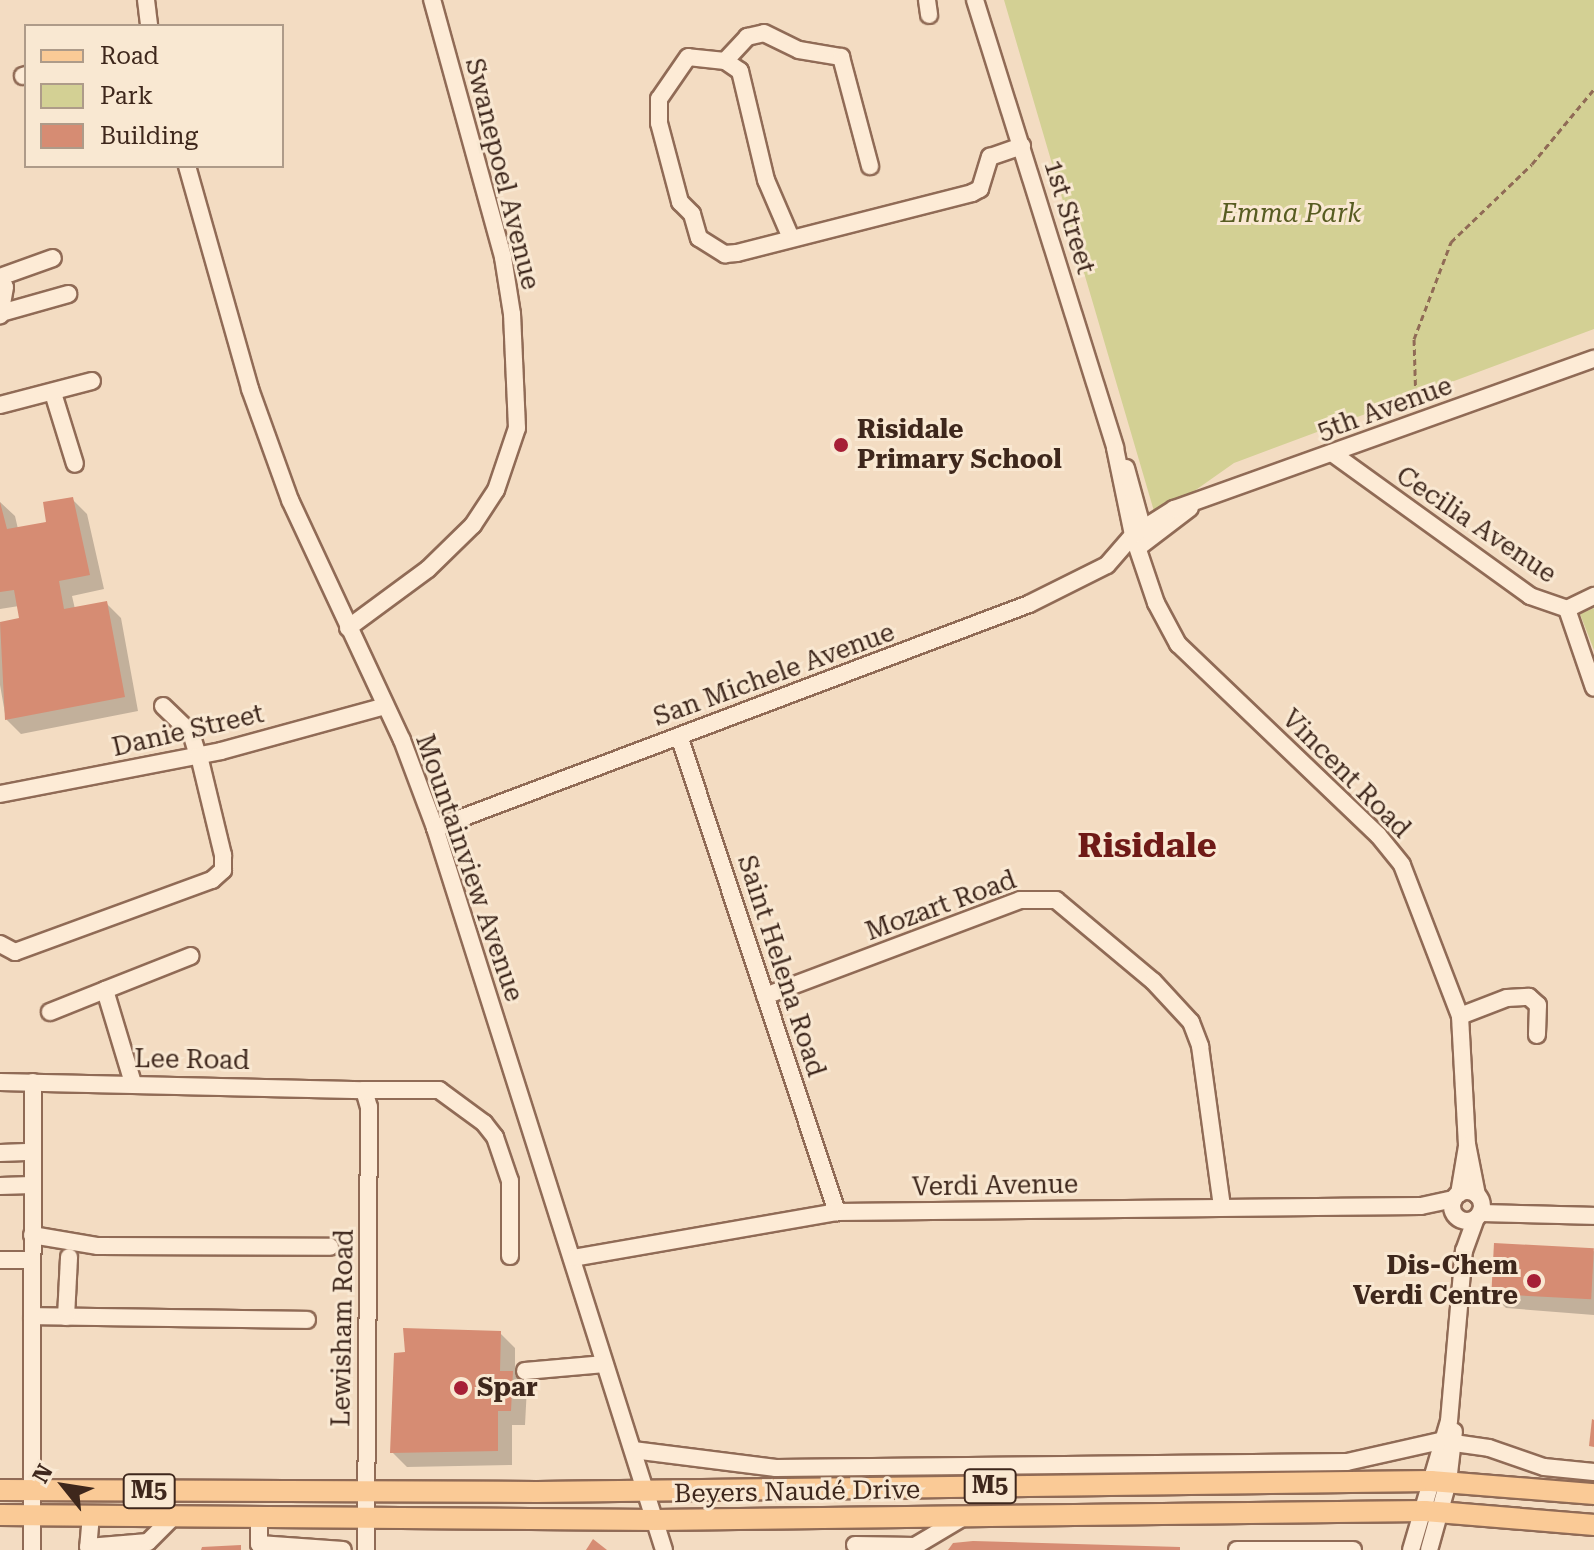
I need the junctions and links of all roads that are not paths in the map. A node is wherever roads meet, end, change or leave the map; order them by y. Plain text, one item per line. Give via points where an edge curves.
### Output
1 (146, 0) edge
2 (432, 0) edge
3 (975, 0) edge
4 (149, 24) edge
5 (725, 61) junction
6 (1022, 146) junction
7 (870, 166) dead end
8 (188, 168) edge
9 (791, 238) junction
10 (53, 258) dead end
11 (0, 278) edge
12 (68, 294) dead end
13 (1, 315) edge
14 (1594, 359) edge
15 (92, 381) dead end
16 (53, 393) junction
17 (0, 405) edge
18 (1332, 453) junction
19 (75, 464) dead end
20 (1193, 505) joint
21 (1138, 545) junction
22 (1594, 596) edge
23 (1567, 609) junction
24 (348, 628) junction
25 (1594, 688) edge
26 (163, 706) dead end
27 (385, 706) junction
28 (679, 736) junction
29 (198, 756) junction
30 (0, 794) edge
31 (435, 828) junction
32 (0, 944) edge
33 (191, 956) dead end
34 (105, 990) junction
35 (765, 996) junction
36 (50, 1012) dead end
37 (1460, 1016) junction
38 (1537, 1035) dead end
39 (0, 1082) edge
40 (33, 1082) junction
41 (133, 1083) junction
42 (364, 1090) junction
43 (1467, 1144) junction
44 (33, 1152) junction
45 (0, 1153) edge
46 (32, 1185) junction
47 (0, 1186) edge
48 (1456, 1206) junction
49 (1222, 1207) junction
50 (1479, 1207) junction
51 (837, 1212) junction
52 (1594, 1216) edge
53 (32, 1235) junction
54 (330, 1247) dead end
55 (1464, 1251) junction
56 (510, 1256) dead end
57 (69, 1257) dead end
58 (573, 1258) junction
59 (0, 1260) edge
60 (32, 1260) junction
61 (32, 1316) junction
62 (66, 1317) junction
63 (307, 1320) dead end
64 (605, 1364) junction
65 (525, 1371) dead end
66 (1448, 1441) junction
67 (633, 1450) junction
68 (1594, 1472) edge
69 (1439, 1481) junction
70 (0, 1490) edge
71 (31, 1490) junction
72 (645, 1490) junction
73 (365, 1491) junction
74 (1594, 1494) edge
75 (1433, 1512) junction
76 (0, 1515) edge
77 (32, 1515) junction
78 (91, 1515) junction
79 (174, 1516) junction
80 (259, 1517) junction
81 (964, 1517) junction
82 (861, 1518) junction
83 (366, 1520) junction
84 (655, 1520) junction
85 (1594, 1525) edge
86 (259, 1547) edge
87 (84, 1548) edge
88 (854, 1548) edge
89 (32, 1550) edge
90 (343, 1550) edge
91 (366, 1550) edge
92 (664, 1550) edge
93 (1237, 1550) edge
94 (1353, 1550) edge
95 (1411, 1550) edge
96 (1429, 1550) edge

1 - 4 street
2 - 24 street, Swanepoel Avenue via 503,257 512,314 517,428 496,490 473,525 428,569
3 - 6 street, 1st Street
5 - 7 street via 747,37 764,33 799,50 841,57
5 - 9 street via 744,79 766,180
5 - 9 street via 688,57 659,99 659,123 677,196 692,214 699,238 718,251 737,253
6 - 9 street via 990,157 978,191
6 - 21 street, 1st Street via 1115,448
8 - 24 street, Mountainview Avenue via 250,389 290,500
10 - 11 street
11 - 13 street via 5,287
12 - 13 street
14 - 18 street, 5th Avenue
15 - 16 street
16 - 17 street
16 - 19 street
18 - 20 street, 5th Avenue
18 - 23 street, Cecilia Avenue via 1530,596
20 - 21 street, San Michele Avenue
21 - 28 street, San Michele Avenue via 985,623
21 - 37 street, Vincent Road via 1163,619 1178,644 1378,835 1402,865
22 - 23 street
23 - 25 street, Cecilia Avenue
24 - 27 street, Mountainview Avenue
26 - 29 street via 191,733
27 - 29 street, Danie Street
27 - 31 street, Mountainview Avenue
28 - 31 street, San Michele Avenue
28 - 35 street, Saint Helena Road
29 - 30 street, Danie Street
29 - 32 street via 223,870 212,880 15,952
31 - 58 street, Mountainview Avenue
33 - 34 street
34 - 36 street
34 - 41 street
35 - 49 street, Mozart Road via 1020,900 1056,900 1153,981 1197,1033
35 - 51 street, Saint Helena Road
37 - 38 street via 1507,998 1529,997 1538,1005
37 - 43 street, Vincent Road
39 - 40 street, Lee Road
40 - 41 street, Lee Road
40 - 44 street
41 - 42 street, Lee Road
42 - 56 street, Lee Road via 439,1090 484,1123 495,1137 510,1181
42 - 73 street, Lewisham Road via 369,1107
43 - 48 street, Vincent Road
43 - 50 street, Vincent Road
44 - 45 street
44 - 46 street
46 - 47 street
46 - 53 street
48 - 49 street, Verdi Avenue
48 - 50 street
48 - 50 street
48 - 55 street, Vincent Road
49 - 51 street, Verdi Avenue
50 - 52 street
50 - 55 street, Vincent Road
51 - 58 street, Verdi Avenue
53 - 54 street via 98,1246
53 - 60 street
55 - 66 street, Vincent Road
57 - 62 street
58 - 64 street, Mountainview Avenue
59 - 60 street
60 - 61 street
61 - 62 street
61 - 71 street
62 - 63 street
64 - 65 street
64 - 67 street, Mountainview Avenue via 616,1418
66 - 67 street, Beyers Naudé Drive via 1332,1462 776,1468
66 - 68 street, Beyers Naudé Drive via 1544,1467
66 - 69 street
67 - 72 street, Mountainview Avenue
69 - 72 main road, Beyers Naudé Drive / M5
69 - 74 main road, Beyers Naudé Drive / M5
69 - 75 street
70 - 71 main road, Beyers Naudé Drive / M5
71 - 73 main road, Beyers Naudé Drive / M5
71 - 77 street
72 - 73 main road, Beyers Naudé Drive / M5
72 - 84 street, Mountainview Avenue
73 - 83 street, Lewisham Road
75 - 81 main road, Beyers Naudé Drive / M5
75 - 85 main road, Beyers Naudé Drive / M5
75 - 95 street
75 - 96 street
76 - 77 main road, Beyers Naudé Drive / M5
77 - 78 main road, Beyers Naudé Drive / M5
77 - 89 street
78 - 79 main road, Beyers Naudé Drive / M5
78 - 87 street
79 - 80 main road, Beyers Naudé Drive / M5
79 - 87 street via 148,1542
80 - 83 main road, Beyers Naudé Drive / M5
80 - 86 street
81 - 82 main road, Beyers Naudé Drive / M5
81 - 88 street via 915,1546
82 - 84 main road, Beyers Naudé Drive / M5
82 - 88 street
83 - 84 main road, Beyers Naudé Drive / M5
83 - 91 street, Lewisham Road
84 - 92 street, Mountainview Avenue
86 - 90 street
93 - 94 street

